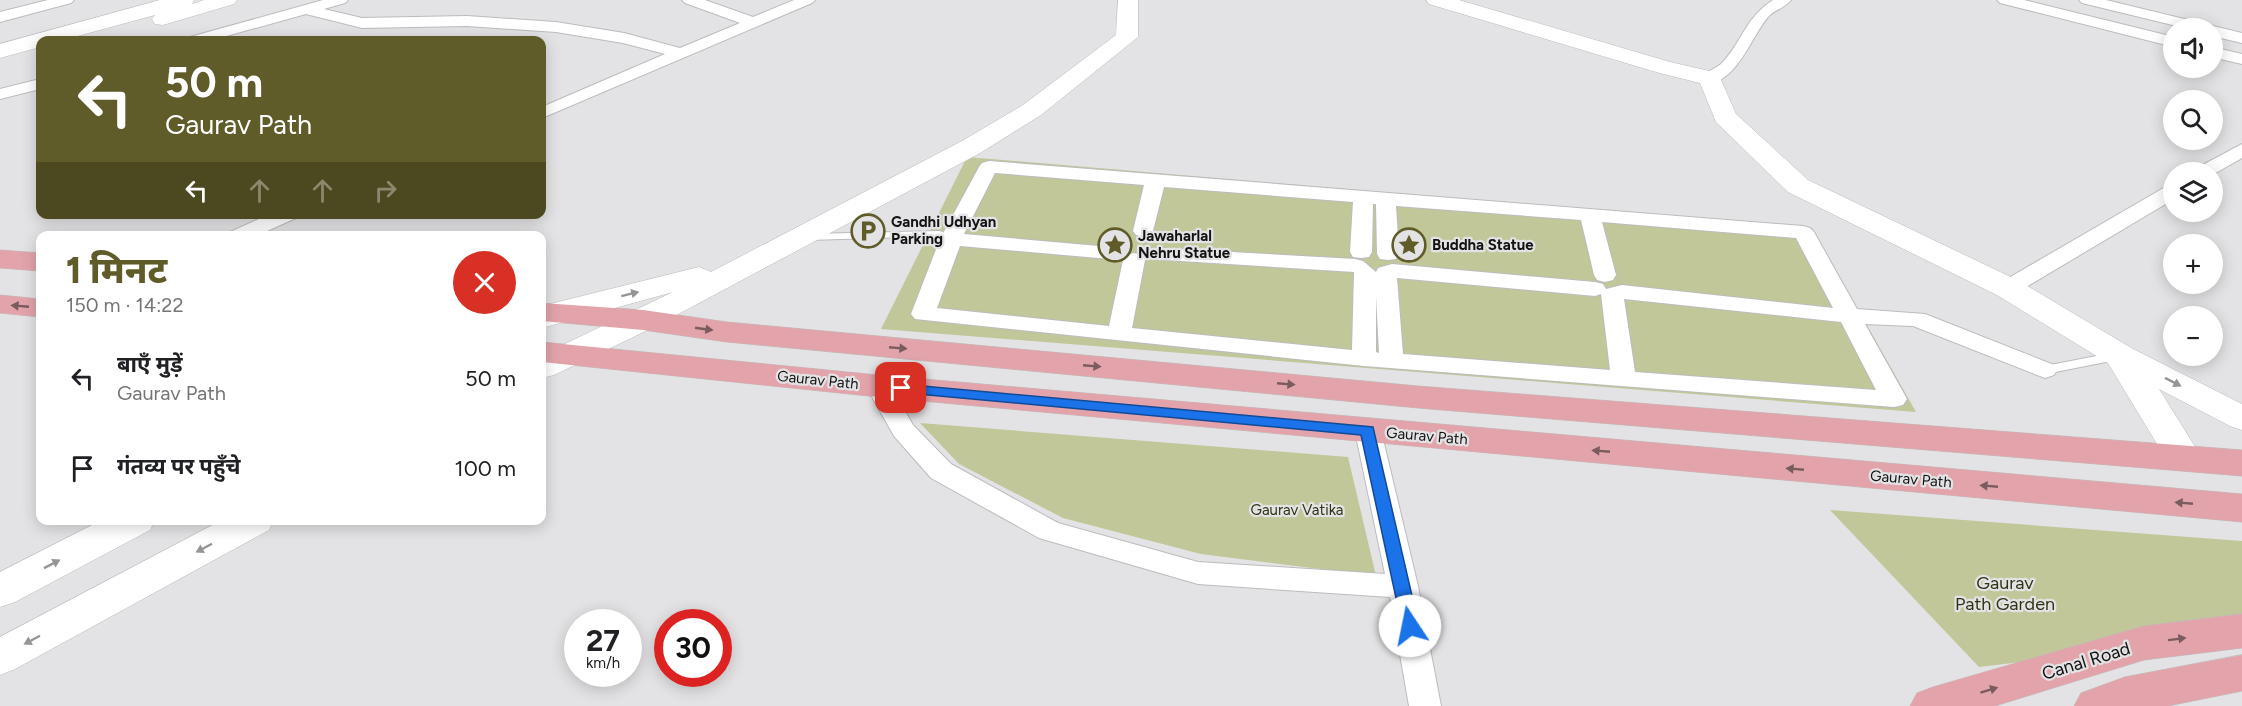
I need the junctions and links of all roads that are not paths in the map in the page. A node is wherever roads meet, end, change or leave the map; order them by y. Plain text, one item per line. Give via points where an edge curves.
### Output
1 (66, 0) edge
2 (184, 0) edge
3 (227, 0) edge
4 (340, 0) edge
5 (690, 0) edge
6 (807, 0) edge
7 (1115, 0) edge
8 (1128, 0) edge
9 (1783, 0) edge
10 (2005, 0) edge
11 (2087, 0) edge
12 (1446, 1) edge
13 (303, 9) junction
14 (0, 17) edge
15 (2163, 19) edge
16 (755, 23) junction
17 (2223, 34) edge
18 (54, 36) edge
19 (98, 36) edge
20 (210, 36) edge
21 (2163, 39) edge
22 (2242, 39) edge
23 (36, 41) edge
24 (2223, 49) edge
25 (0, 51) edge
26 (36, 52) edge
27 (683, 54) junction
28 (2223, 55) edge
29 (2242, 59) edge
30 (0, 61) edge
31 (1710, 78) junction
32 (36, 85) edge
33 (0, 94) edge
34 (546, 111) edge
35 (2242, 150) edge
36 (2221, 162) edge
37 (1156, 180) junction
38 (1363, 196) junction
39 (2163, 196) edge
40 (1386, 198) junction
41 (1590, 216) junction
42 (277, 219) edge
43 (249, 231) edge
44 (950, 233) junction
45 (800, 237) junction
46 (1111, 245) dead end
47 (0, 259) edge
48 (1134, 261) dead end
49 (36, 262) edge
50 (1374, 262) junction
51 (1608, 284) junction
52 (2008, 288) junction
53 (0, 304) edge
54 (36, 308) edge
55 (1844, 309) junction
56 (546, 314) edge
57 (546, 314) edge
58 (643, 320) junction
59 (1119, 335) junction
60 (2121, 356) junction
61 (550, 358) edge
62 (1364, 359) junction
63 (1391, 361) junction
64 (2045, 370) joint
65 (1624, 379) junction
66 (878, 386) junction
67 (2242, 418) edge
68 (1368, 431) junction
69 (2184, 458) junction
70 (2242, 463) edge
71 (2242, 508) edge
72 (126, 525) edge
73 (246, 525) edge
74 (1403, 586) junction
75 (0, 591) edge
76 (2242, 631) edge
77 (0, 657) edge
78 (2242, 673) edge
79 (1425, 706) edge
80 (1933, 706) edge
81 (2097, 706) edge

1 - 14 street
2 - 18 street
3 - 19 street
4 - 13 street
5 - 16 street
6 - 16 street
56 -> 7 street via 719,272 1016,113 1113,38
8 - 45 street via 1126,37 1032,110 971,147
9 - 31 street via 1763,14 1727,67
10 - 21 street
11 - 15 street
12 - 31 street
13 - 20 street
13 - 27 street via 362,23 467,21 556,27 624,38
16 - 27 street
17 - 22 street
22 - 24 street
23 - 25 street
26 - 30 street
27 - 34 street
28 - 29 street
31 - 52 street via 1725,117 1798,186
32 - 33 street
35 - 36 street
37 - 38 street
37 - 44 street via 989,167
37 - 50 street via 1154,242
38 - 40 street
38 - 50 street
39 - 52 street
40 - 41 street
40 - 50 street
41 - 51 street
41 - 55 street via 1803,232
42 - 43 street
44 - 45 lane
44 - 46 street
44 - 59 street via 923,314
45 - 58 street
47 - 49 main road
48 - 59 street
50 - 51 street
50 - 62 street
50 - 63 street
51 - 55 street
51 - 65 street
52 - 60 street
54 -> 53 main road
55 - 64 street via 1917,319
55 - 65 street via 1894,399
57 - 58 main road
58 - 61 street
58 -> 69 main road via 727,332 1406,396
59 - 62 street
60 - 64 lane
60 -> 67 street
60 - 69 street
61 - 66 main road, Gaurav Path
62 - 63 street
63 - 65 street
66 - 68 main road, Gaurav Path
66 - 74 street via 903,430 941,471 1048,531 1198,573
71 -> 68 main road, Gaurav Path
68 - 74 street
69 - 70 main road
75 -> 72 street
73 -> 77 street
74 - 79 street
80 -> 76 main road, Canal Road via 2144,643
78 - 81 main road via 2125,696

